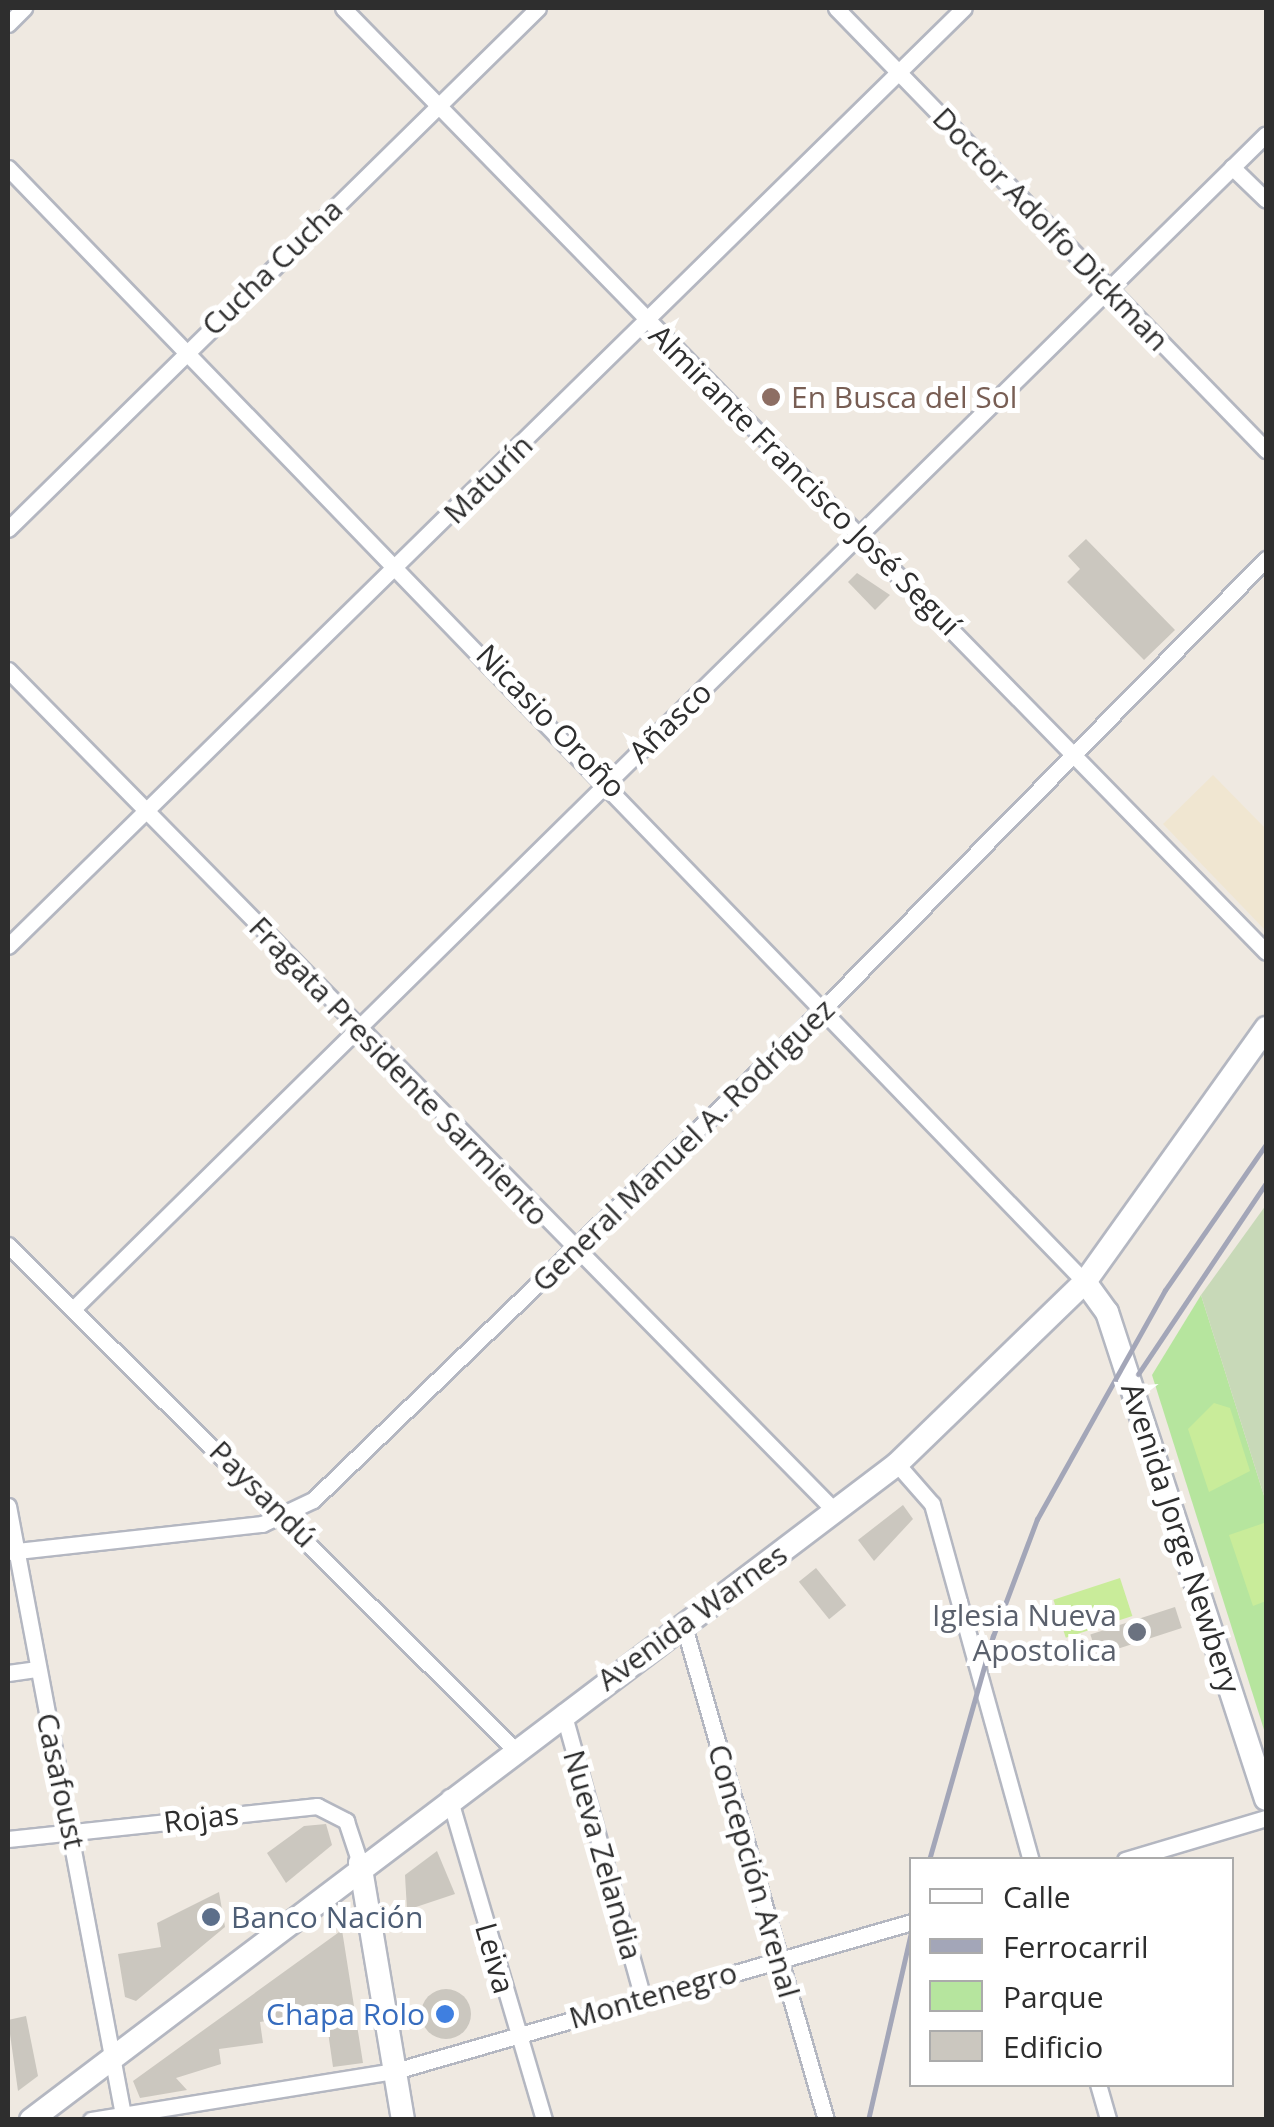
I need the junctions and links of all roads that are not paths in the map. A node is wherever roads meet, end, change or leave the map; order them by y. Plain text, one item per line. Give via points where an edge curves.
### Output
1 (24, 8) edge
2 (343, 8) edge
3 (538, 8) edge
4 (836, 8) edge
5 (964, 8) edge
6 (8, 24) edge
7 (899, 72) junction
8 (440, 106) junction
9 (1266, 134) edge
10 (1232, 166) junction
11 (8, 168) edge
12 (1266, 200) edge
13 (1108, 289) junction
14 (648, 320) junction
15 (187, 349) junction
16 (1266, 450) edge
17 (8, 529) edge
18 (862, 534) junction
19 (1266, 559) edge
20 (401, 566) junction
21 (8, 670) edge
22 (1073, 756) junction
23 (610, 782) junction
24 (146, 811) junction
25 (8, 946) edge
26 (1266, 952) edge
27 (825, 1007) junction
28 (1266, 1028) edge
29 (357, 1030) junction
30 (8, 1244) edge
31 (575, 1251) junction
32 (1085, 1282) junction
33 (73, 1309) junction
34 (897, 1464) junction
35 (8, 1506) edge
36 (835, 1512) junction
37 (288, 1517) junction
38 (12, 1552) edge
39 (683, 1623) junction
40 (36, 1669) junction
41 (8, 1673) edge
42 (563, 1712) junction
43 (513, 1748) junction
44 (448, 1796) junction
45 (1266, 1799) edge
46 (1266, 1818) edge
47 (73, 1832) junction
48 (8, 1839) edge
49 (1030, 1857) edge
50 (1135, 1857) edge
51 (360, 1863) junction
52 (909, 1923) edge
53 (779, 1960) junction
54 (643, 1998) junction
55 (518, 2034) junction
56 (112, 2057) junction
57 (395, 2072) junction
58 (1099, 2087) edge
59 (123, 2117) edge
60 (31, 2120) edge
61 (92, 2120) edge
62 (403, 2120) edge
63 (544, 2120) edge
64 (826, 2120) edge
65 (1108, 2120) edge

1 - 6 street
2 - 8 street, Almirante Francisco José Seguí
3 - 8 street, Cucha Cucha
4 - 7 street, Doctor Adolfo Dickman
5 - 7 street, Maturín
7 - 13 street, Doctor Adolfo Dickman
7 - 14 street, Maturín
8 - 14 street, Almirante Francisco José Seguí
8 - 15 street, Cucha Cucha
9 - 10 street, Añasco
10 - 12 street
10 - 13 street, Añasco
11 - 15 street, Nicasio Oroño
13 - 16 street, Doctor Adolfo Dickman
13 - 18 street, Añasco
14 - 18 street, Almirante Francisco José Seguí
14 - 20 street, Maturín
15 - 17 street, Cucha Cucha
15 - 20 street, Nicasio Oroño
18 - 22 street, Almirante Francisco José Seguí
18 - 23 street, Añasco
19 - 22 street, General Manuel A. Rodríguez
20 - 23 street, Nicasio Oroño
20 - 24 street, Maturín
21 - 24 street, Fragata Presidente Sarmiento
22 - 26 street, Almirante Francisco José Seguí
22 - 27 street, General Manuel A. Rodríguez
23 - 27 street, Nicasio Oroño
23 - 29 street, Añasco
24 - 25 street, Maturín
24 - 29 street, Fragata Presidente Sarmiento
27 - 31 street, General Manuel A. Rodríguez
27 - 32 street, Nicasio Oroño
28 - 32 main road, Avenida Warnes
29 - 31 street, Fragata Presidente Sarmiento
29 - 33 street, Añasco
30 - 33 street, Paysandú
31 - 36 street, Fragata Presidente Sarmiento
31 - 37 street, General Manuel A. Rodríguez
32 - 34 main road, Avenida Warnes
32 - 45 main road, Avenida Jorge Newbery via 1108,1312
33 - 37 street, Paysandú
34 - 36 main road, Avenida Warnes
34 - 49 street via 932,1504
35 - 38 street, Casafoust
36 - 39 main road, Avenida Warnes
37 - 38 street
37 - 43 street, Paysandú
38 - 40 street, Casafoust
39 - 42 main road, Avenida Warnes
39 - 53 street, Concepción Arenal
40 - 41 street
40 - 47 street, Casafoust
42 - 43 main road, Avenida Warnes
42 - 54 street, Nueva Zelandia
43 - 44 main road, Avenida Warnes
44 - 51 main road, Avenida Warnes
44 - 55 street, Leiva
46 - 50 street
47 - 48 street, Rojas
47 - 51 street, Rojas via 318,1806 346,1821
47 - 56 street, Casafoust
51 - 56 main road, Avenida Warnes
51 - 57 main road
52 - 53 street, Montenegro
53 - 54 street, Montenegro
53 - 64 street, Concepción Arenal
54 - 55 street, Montenegro
55 - 57 street, Montenegro
55 - 63 street, Leiva
56 - 59 street, Casafoust
56 - 60 main road, Avenida Warnes
57 - 59 street, Montenegro
57 - 62 main road
58 - 65 street
59 - 61 street, Montenegro

